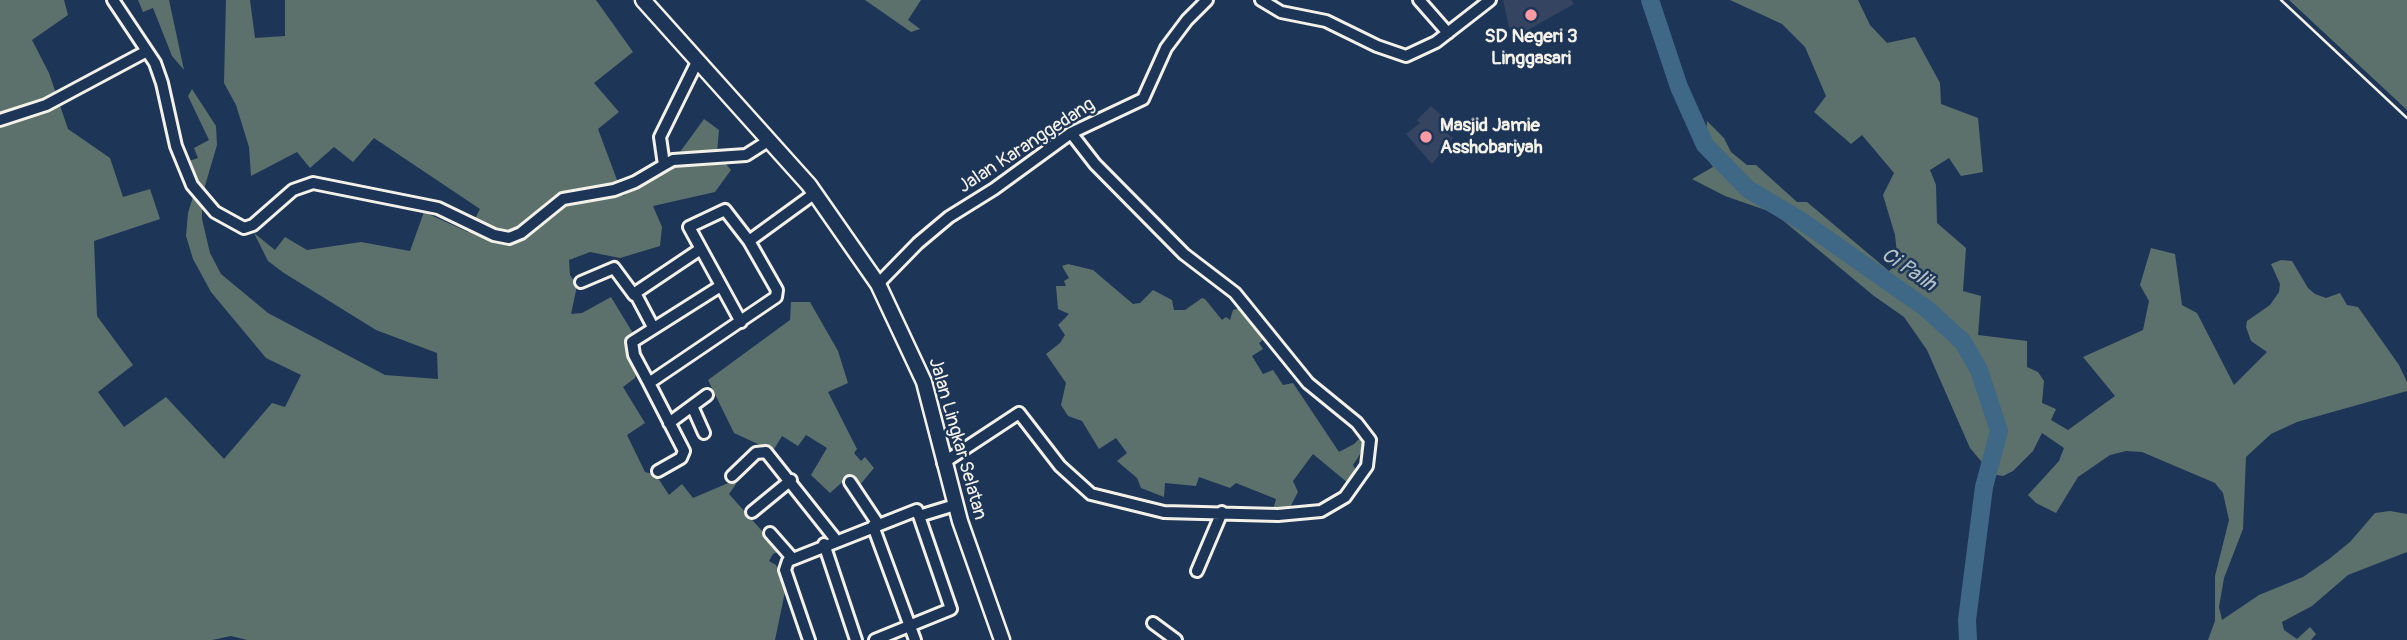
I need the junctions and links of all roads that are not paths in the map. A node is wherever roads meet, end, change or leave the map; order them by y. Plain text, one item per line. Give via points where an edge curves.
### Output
1 (113, 0) edge
2 (643, 0) edge
3 (1207, 0) edge
4 (1261, 0) edge
5 (1419, 0) edge
6 (1490, 0) edge
7 (1448, 33) junction
8 (147, 51) junction
9 (698, 61) junction
10 (0, 120) edge
11 (1071, 133) junction
12 (768, 141) junction
13 (664, 165) junction
14 (816, 193) junction
15 (749, 241) junction
16 (699, 250) junction
17 (581, 282) dead end
18 (878, 284) junction
19 (719, 287) junction
20 (634, 295) junction
21 (741, 322) junction
22 (653, 327) junction
23 (649, 383) junction
24 (707, 395) dead end
25 (692, 406) junction
26 (669, 423) junction
27 (704, 433) dead end
28 (943, 463) junction
29 (659, 471) dead end
30 (732, 476) dead end
31 (791, 480) junction
32 (850, 482) dead end
33 (955, 505) junction
34 (752, 512) dead end
35 (1222, 512) junction
36 (919, 516) junction
37 (876, 525) junction
38 (770, 533) dead end
39 (836, 540) junction
40 (824, 544) junction
41 (792, 558) junction
42 (1197, 571) dead end
43 (1153, 623) dead end
44 (910, 625) junction
45 (809, 640) edge
46 (856, 640) edge
47 (875, 640) edge
48 (915, 640) edge
49 (1002, 640) edge
50 (1176, 640) edge

1 - 8 street
2 - 9 street, Jalan Lingkar Selatan
3 - 11 street, Jalan Karanggedang via 1166,48 1143,99
4 - 7 street via 1281,12 1326,21 1406,56
5 - 7 street
6 - 7 street
8 - 10 street via 47,105
8 - 13 street via 162,83 185,173 215,212 236,226 253,225 293,190 313,183 438,208 478,230 509,238 563,199 614,190
9 - 12 street, Jalan Lingkar Selatan
9 - 13 street via 660,137
11 - 18 street, Jalan Karanggedang via 949,217
11 - 35 street via 1095,164 1184,254 1235,293 1308,383 1357,423 1370,440 1363,474 1335,505 1278,515
12 - 13 street via 746,155 673,160
12 - 14 street, Jalan Lingkar Selatan
14 - 15 street
14 - 18 street, Jalan Lingkar Selatan
15 - 16 street via 724,210 689,226
15 - 21 street via 777,295
16 - 19 street
16 - 20 street
17 - 20 street via 614,268
18 - 28 street, Jalan Lingkar Selatan via 924,382
19 - 21 street
19 - 22 street
20 - 22 street
21 - 23 street
22 - 23 street via 631,345
23 - 26 street
24 - 25 street
25 - 26 street
25 - 27 street
26 - 29 street via 684,454
28 - 33 street, Jalan Lingkar Selatan
28 - 35 street via 1019,413 1060,466 1091,494 1164,512
30 - 31 street via 762,451 770,454
31 - 34 street
31 - 39 street
32 - 37 street
33 - 36 street
33 - 49 street, Jalan Lingkar Selatan
35 - 42 street
36 - 37 street via 917,510
36 - 44 street via 952,605 947,612
37 - 39 street
37 - 44 street
38 - 41 street
39 - 40 street
40 - 41 street
40 - 46 street
41 - 45 street via 785,570
43 - 50 street
44 - 47 street
44 - 48 street

